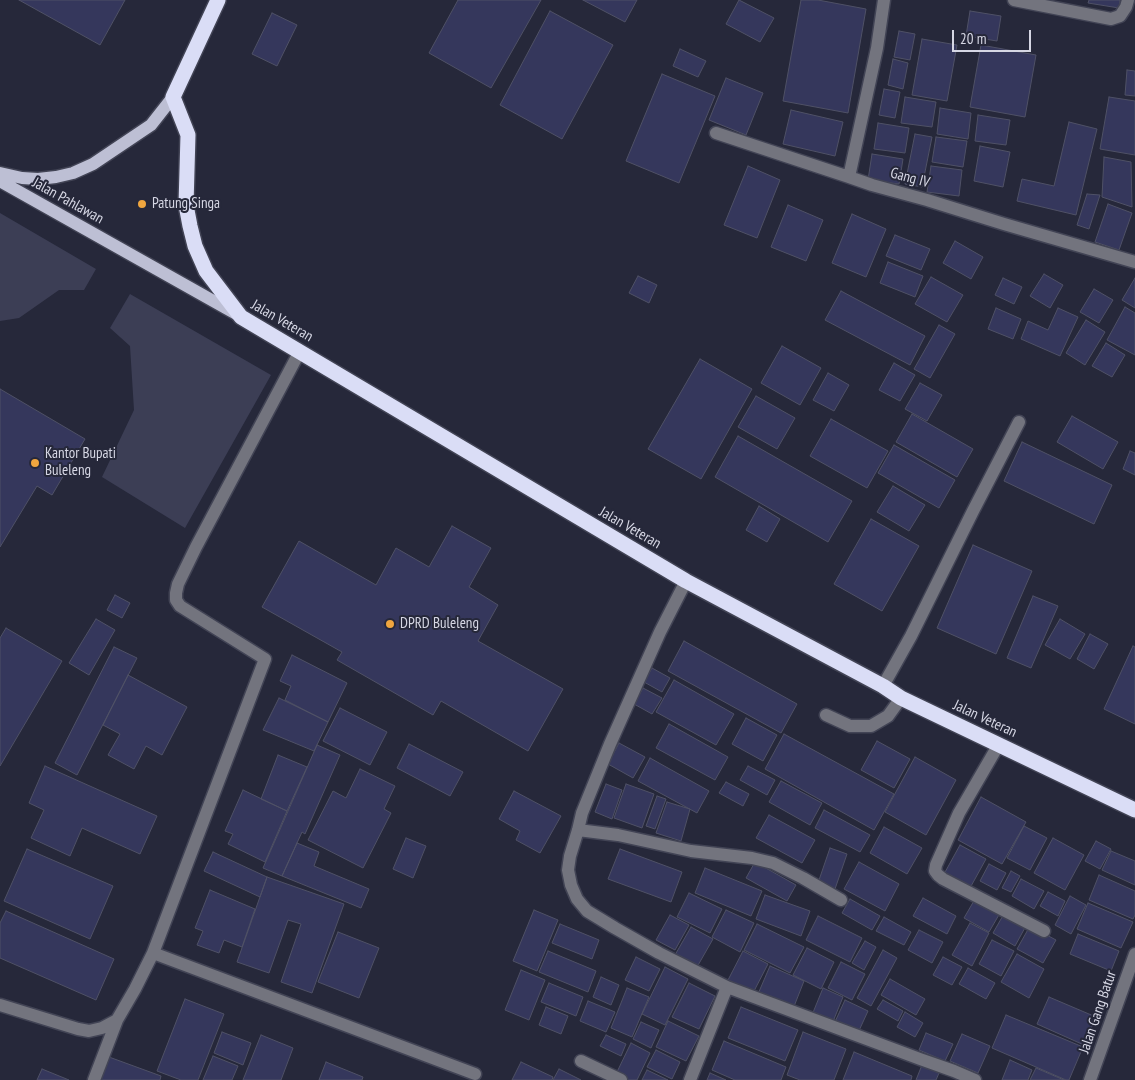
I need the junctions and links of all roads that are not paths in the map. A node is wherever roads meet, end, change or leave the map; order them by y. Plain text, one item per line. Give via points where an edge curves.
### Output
1 (218, 0) edge
2 (884, 0) edge
3 (1014, 0) edge
4 (1128, 0) edge
5 (173, 97) junction
6 (716, 133) dead end
7 (0, 173) edge
8 (849, 177) junction
9 (0, 181) edge
10 (121, 249) joint
11 (1135, 262) edge
12 (241, 317) junction
13 (300, 351) junction
14 (1018, 422) dead end
15 (686, 581) junction
16 (882, 686) junction
17 (901, 698) junction
18 (826, 715) dead end
19 (999, 744) junction
20 (1135, 810) edge
21 (578, 830) junction
22 (841, 900) dead end
23 (1044, 931) dead end
24 (152, 953) junction
25 (1135, 954) edge
26 (727, 987) junction
27 (0, 1005) edge
28 (117, 1020) junction
29 (581, 1061) dead end
30 (475, 1074) dead end
31 (952, 1075) edge
32 (94, 1080) edge
33 (621, 1080) edge
34 (690, 1080) edge
35 (976, 1080) edge
36 (1090, 1080) edge

1 - 5 highway
2 - 8 street
3 - 4 street via 1111,19 1120,16
5 - 7 main road via 151,125 73,173 38,180
5 - 12 highway via 188,135 186,205 195,246 206,271
6 - 8 street, Gang IV
8 - 11 street, Gang IV
9 - 10 main road, Jalan Pahlawan
10 - 12 main road, Jalan Veteran
12 - 13 highway, Jalan Veteran
13 - 15 highway, Jalan Veteran
13 - 24 street via 178,584 176,600 180,606 265,659
14 - 16 street via 912,636
15 - 16 highway, Jalan Veteran
15 - 21 street via 610,744
16 - 17 highway, Jalan Veteran
17 - 18 street via 888,716 871,726 850,726
17 - 19 highway, Jalan Veteran
19 - 20 highway, Jalan Veteran
19 - 23 street via 959,813 935,871 943,879
21 - 22 street via 774,863
21 - 26 street via 568,870 577,899 587,911 659,953
24 - 28 street
24 - 30 street
25 - 36 street, Jalan Gang Batur
26 - 31 street via 920,1059
26 - 34 street
27 - 28 street via 89,1031
28 - 32 street
29 - 33 street
31 - 35 street

